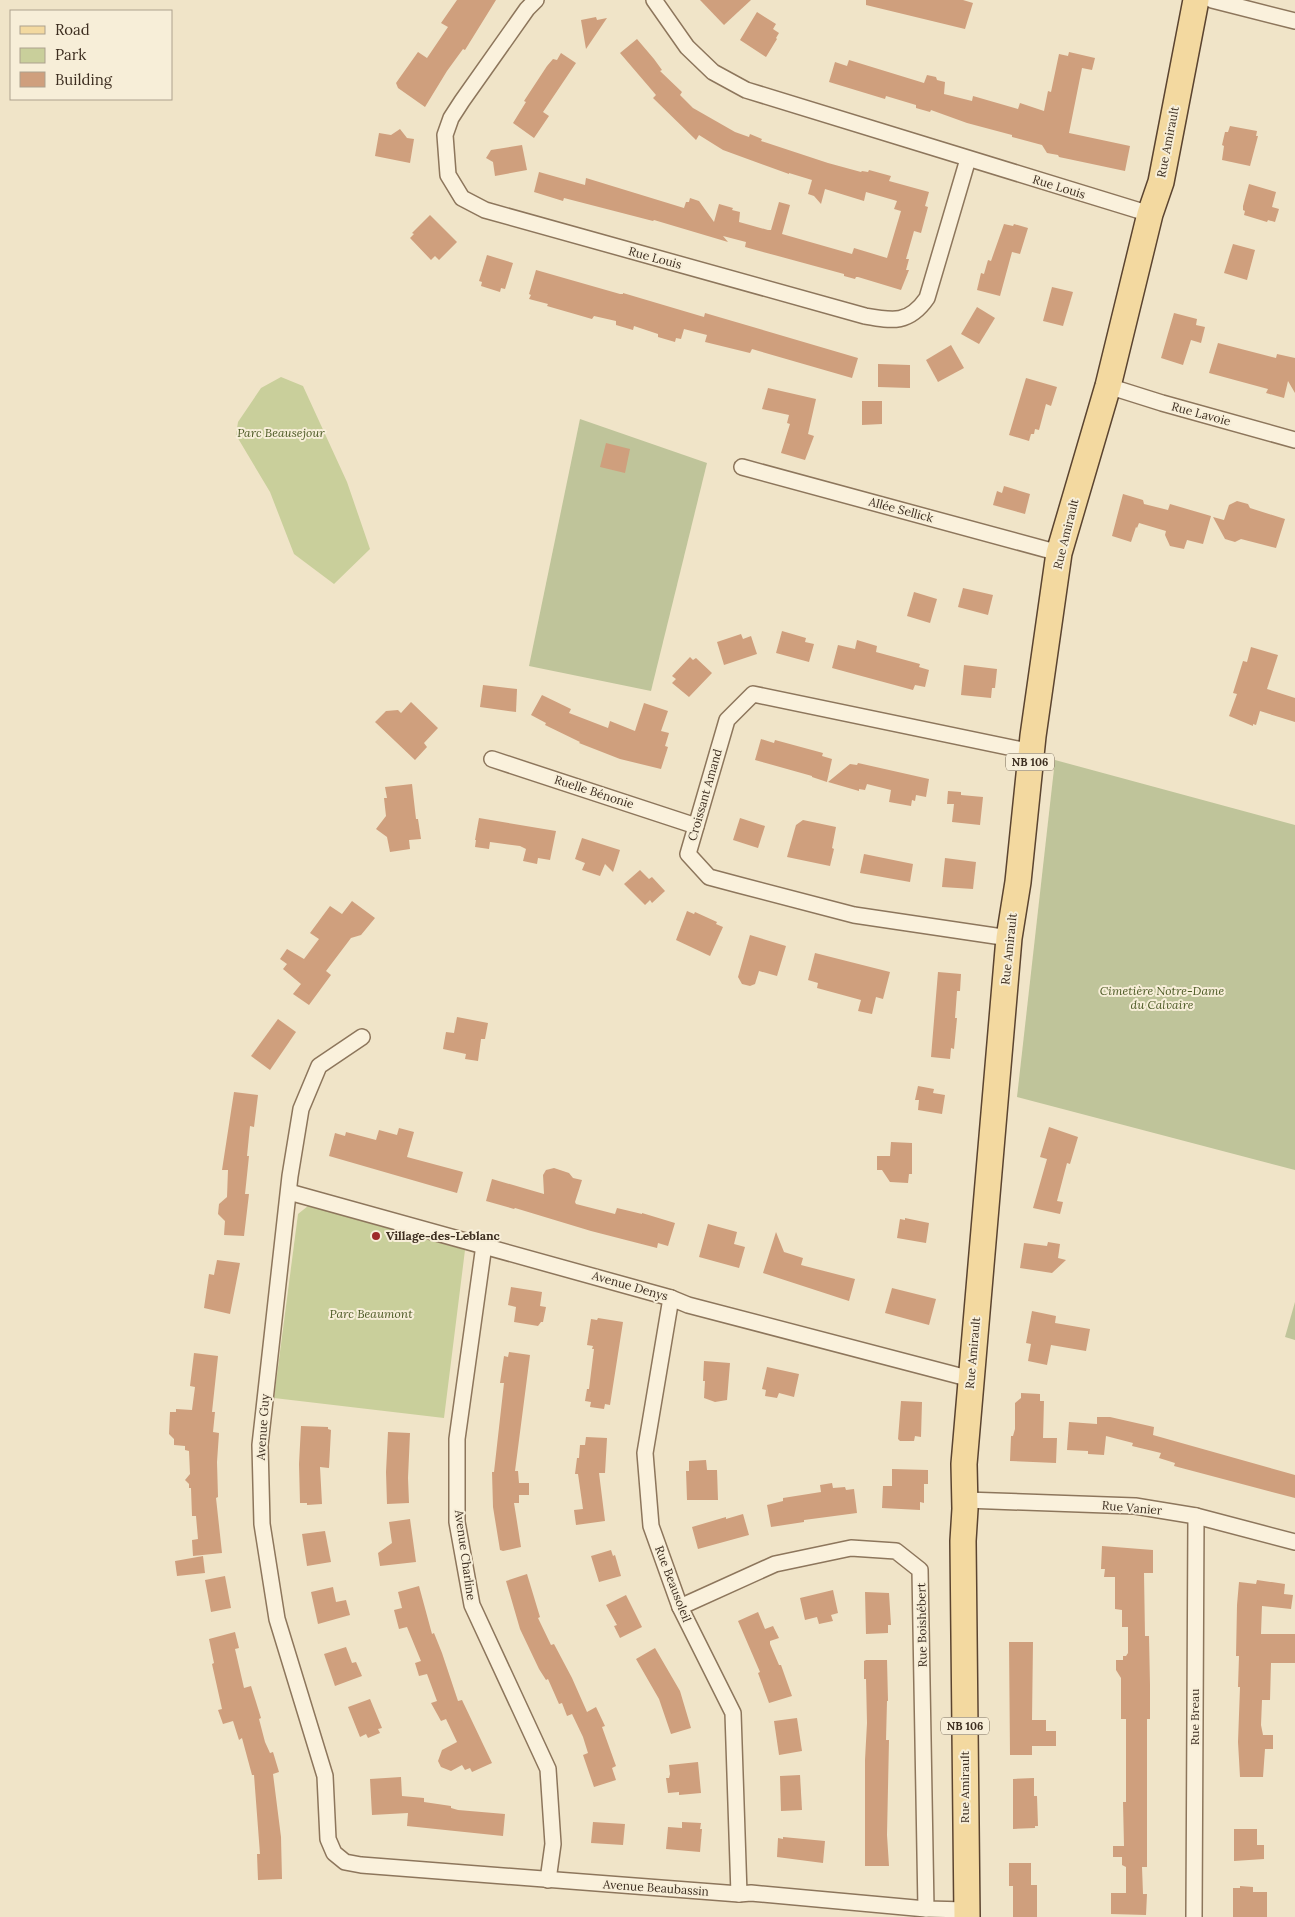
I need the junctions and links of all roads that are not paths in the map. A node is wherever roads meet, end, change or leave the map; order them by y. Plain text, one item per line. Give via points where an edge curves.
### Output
1 (536, 0) edge
2 (654, 0) edge
3 (1196, 0) edge
4 (1212, 0) edge
5 (1295, 20) edge
6 (968, 159) junction
7 (1150, 214) junction
8 (1108, 386) junction
9 (1295, 440) edge
10 (742, 467) dead end
11 (1059, 553) junction
12 (1032, 752) junction
13 (492, 759) dead end
14 (696, 826) junction
15 (1009, 938) junction
16 (362, 1037) dead end
17 (289, 1192) junction
18 (484, 1245) junction
19 (671, 1298) junction
20 (971, 1379) junction
21 (965, 1500) junction
22 (1196, 1516) junction
23 (1295, 1542) edge
24 (680, 1607) junction
25 (345, 1862) joint
26 (548, 1880) junction
27 (739, 1894) junction
28 (926, 1908) junction
29 (967, 1914) edge
30 (1194, 1917) edge

1 - 6 street, Rue Louis via 462,101 445,135 448,175 462,198 485,210 892,321 912,315 927,298
2 - 6 street, Rue Louis via 687,47 713,72 746,90
3 - 7 main road, Rue Amirault / NB 106 via 1161,182
4 - 5 street
6 - 7 street, Rue Louis
7 - 8 main road, Rue Amirault / NB 106
8 - 9 street, Rue Lavoie
8 - 11 main road, Rue Amirault / NB 106
10 - 11 street, Allée Sellick
11 - 12 main road, Rue Amirault / NB 106
12 - 14 street, Croissant Amand via 754,694 727,720
12 - 15 main road, Rue Amirault / NB 106
13 - 14 street, Ruelle Bénonie
14 - 15 street, Croissant Amand via 688,854 709,877 854,915
15 - 20 main road, Rue Amirault / NB 106
16 - 17 street, Avenue Guy via 319,1066 301,1109
17 - 18 street, Avenue Denys
17 - 25 street, Avenue Guy via 260,1446 262,1524 276,1619 325,1776 328,1839 334,1853
18 - 19 street, Avenue Denys
18 - 26 street, Avenue Charline via 457,1438 457,1522 472,1605 548,1769 553,1844
19 - 20 street, Avenue Denys
19 - 24 street, Rue Beausoleil via 645,1454 651,1526
20 - 21 main road, Rue Amirault / NB 106 via 964,1464
21 - 22 street, Rue Vanier via 1135,1506
21 - 29 main road, Rue Amirault / NB 106
22 - 23 street, Rue Vanier
22 - 30 street, Rue Breau
24 - 27 street, Rue Beausoleil via 733,1713
24 - 28 street, Rue Boishébert via 775,1564 851,1548 896,1551 920,1570
25 - 26 street, Avenue Beaubassin
26 - 27 street, Avenue Beaubassin
27 - 28 street, Avenue Beaubassin via 751,1892
28 - 29 street, Avenue Beaubassin

